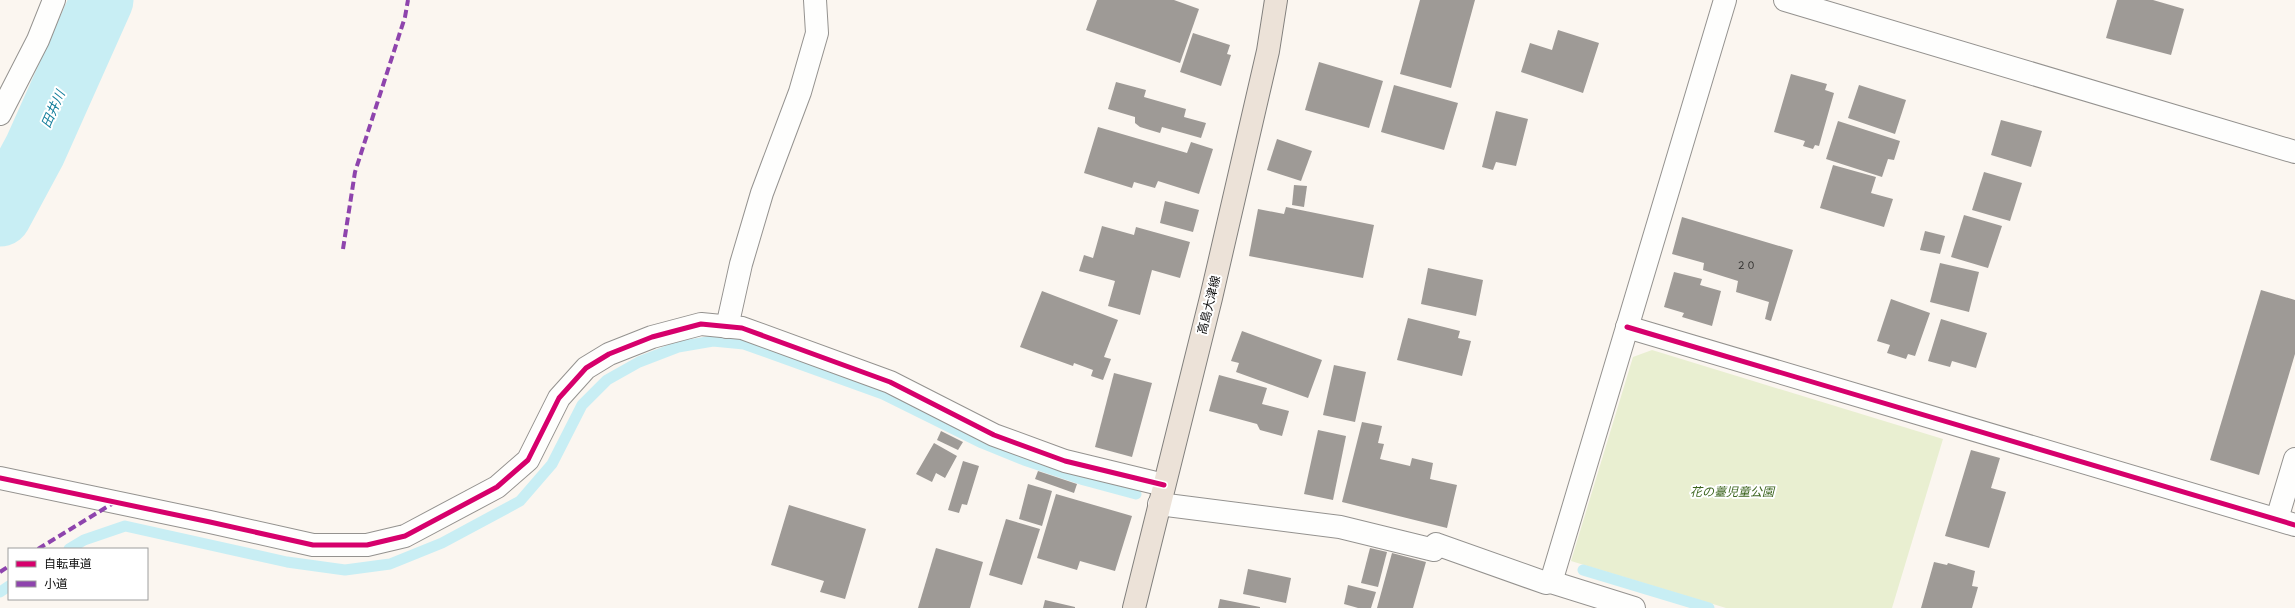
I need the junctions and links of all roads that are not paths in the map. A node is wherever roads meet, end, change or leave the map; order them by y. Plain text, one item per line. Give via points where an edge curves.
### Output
1 (54, 0) edge
2 (815, 0) edge
3 (1276, 0) edge
4 (1725, 0) edge
5 (1785, 0) edge
6 (0, 114) edge
7 (2295, 152) edge
8 (727, 327) junction
9 (1626, 327) junction
10 (2295, 459) edge
11 (1, 480) edge
12 (1162, 494) junction
13 (2286, 522) edge
14 (1551, 582) junction
15 (1134, 608) edge
16 (1634, 608) edge

1 - 6 street via 38,40
2 - 8 street via 817,33 800,92 762,192
3 - 12 main road, 高島大津線 via 1266,58 1213,290
4 - 9 street
5 - 7 street
8 - 11 street via 701,324 652,337 609,354 586,368 559,398 528,460 497,487 405,536 367,545 313,545
8 - 12 street via 742,328 890,382 994,435
9 - 13 street
9 - 14 street
10 - 13 street
12 - 14 street via 1340,527 1434,550 1436,544 1546,583
12 - 15 main road, 高島大津線
14 - 16 street

